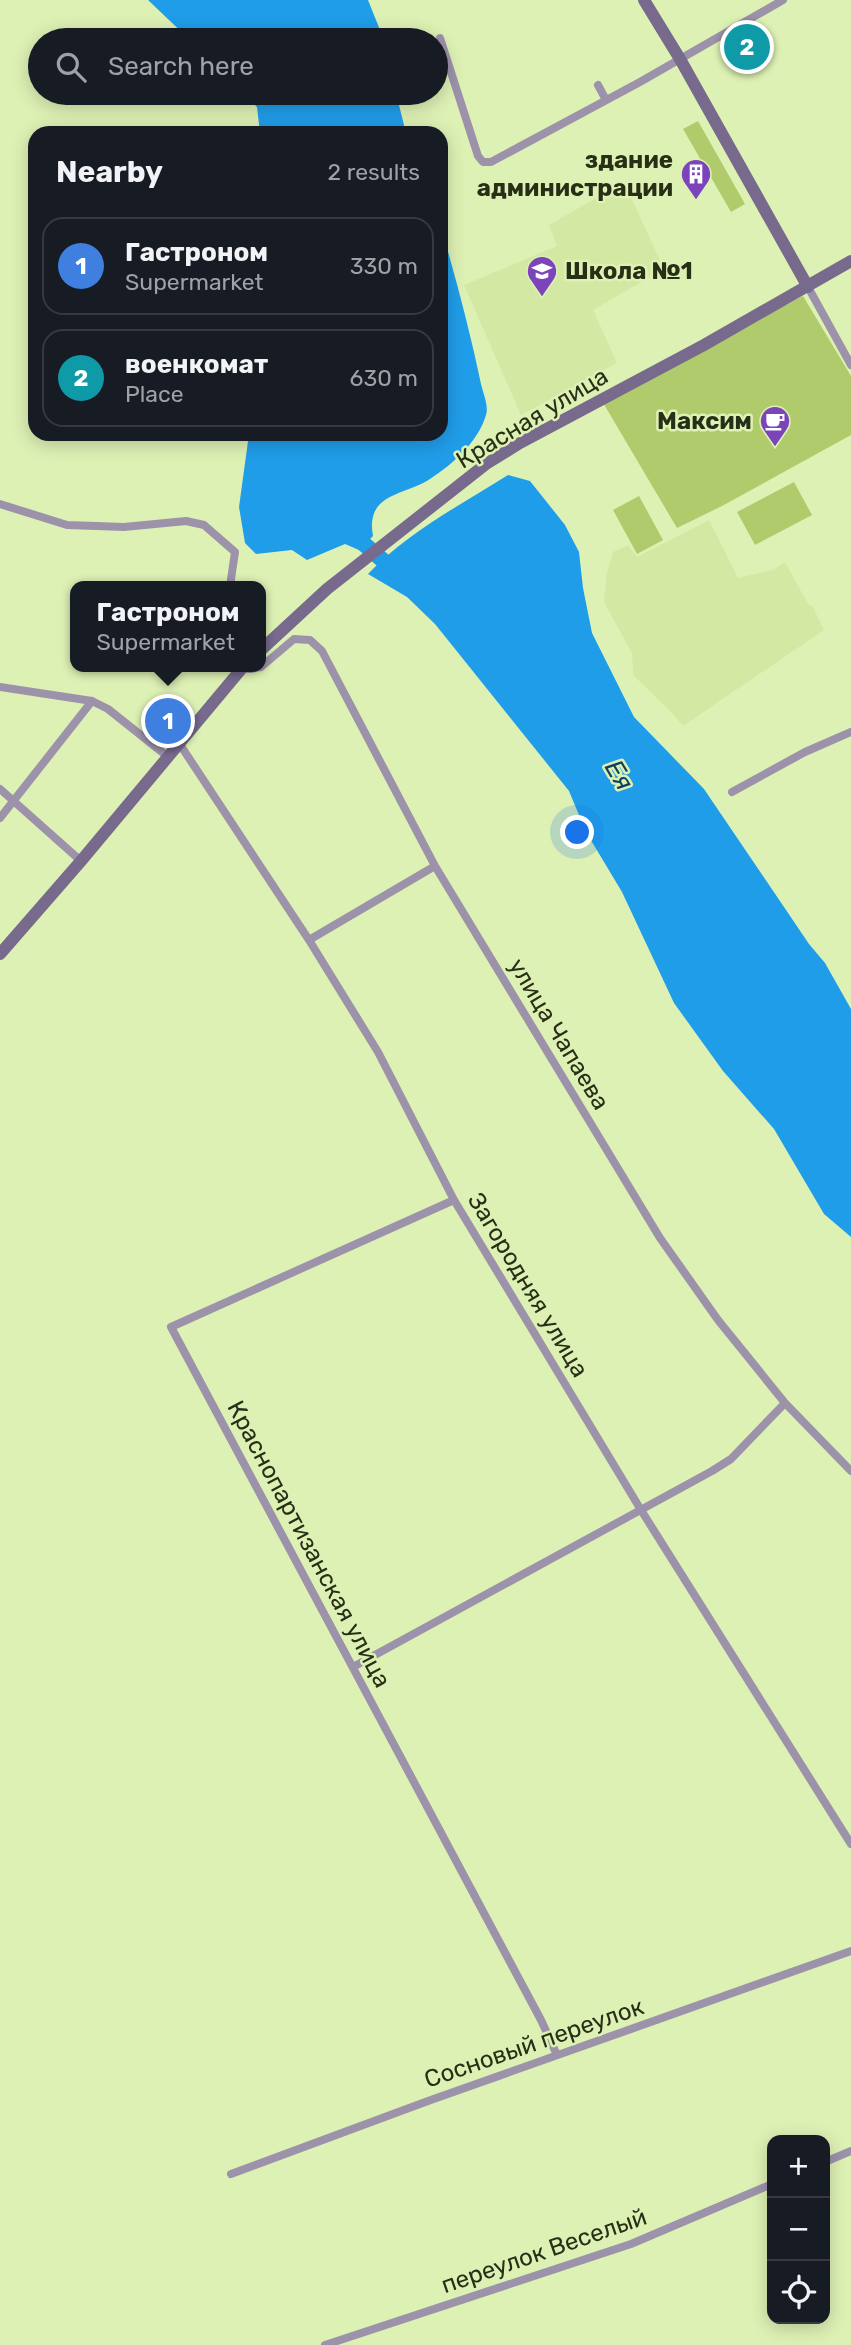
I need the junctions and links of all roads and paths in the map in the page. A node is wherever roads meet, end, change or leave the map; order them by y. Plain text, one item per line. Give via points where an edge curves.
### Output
1 (644, 0) edge
2 (783, 0) edge
3 (678, 61) junction
4 (448, 63) edge
5 (598, 85) dead end
6 (606, 100) junction
7 (851, 261) edge
8 (808, 286) junction
9 (851, 365) edge
10 (0, 504) edge
11 (231, 581) edge
12 (266, 645) edge
13 (266, 662) edge
14 (234, 672) edge
15 (0, 687) edge
16 (92, 701) junction
17 (851, 732) edge
18 (179, 743) junction
19 (167, 755) junction
20 (0, 789) edge
21 (733, 792) dead end
22 (13, 799) junction
23 (0, 818) edge
24 (81, 861) junction
25 (435, 866) junction
26 (309, 940) junction
27 (0, 954) edge
28 (454, 1200) junction
29 (785, 1403) junction
30 (851, 1471) edge
31 (641, 1510) junction
32 (353, 1667) junction
33 (851, 1844) edge
34 (851, 1951) edge
35 (557, 2055) junction
36 (851, 2151) edge
37 (830, 2160) edge
38 (231, 2174) dead end
39 (767, 2186) edge
40 (325, 2345) edge

1 - 3 street
2 - 3 street
3 - 6 street
3 - 8 street
4 - 6 street via 483,162 491,162
5 - 6 street
7 - 8 street, Красная улица
8 - 9 street
8 - 12 street, Красная улица via 486,464 327,589
10 - 11 street via 67,525 124,527 186,521 204,525 235,552
13 - 25 street, улица Чапаева via 294,639 310,640 321,651
14 - 18 street
15 - 16 street
16 - 19 street
16 - 22 street
17 - 21 street
18 - 19 street
18 - 26 street, Загородняя улица
19 - 24 street
20 - 22 street
22 - 23 street
22 - 24 street
24 - 27 street
25 - 26 street
25 - 29 street, улица Чапаева via 660,1238
26 - 28 street, Загородняя улица via 378,1052
28 - 31 street, Загородняя улица
28 - 32 street, Краснопартизанская улица via 171,1327
29 - 30 street, улица Чапаева
29 - 31 street via 731,1459
31 - 32 street
31 - 33 street, Загородняя улица
32 - 35 street, Краснопартизанская улица
34 - 35 street, Сосновый переулок
35 - 38 street, Сосновый переулок
36 - 37 street
39 - 40 street, переулок Веселый via 631,2244

